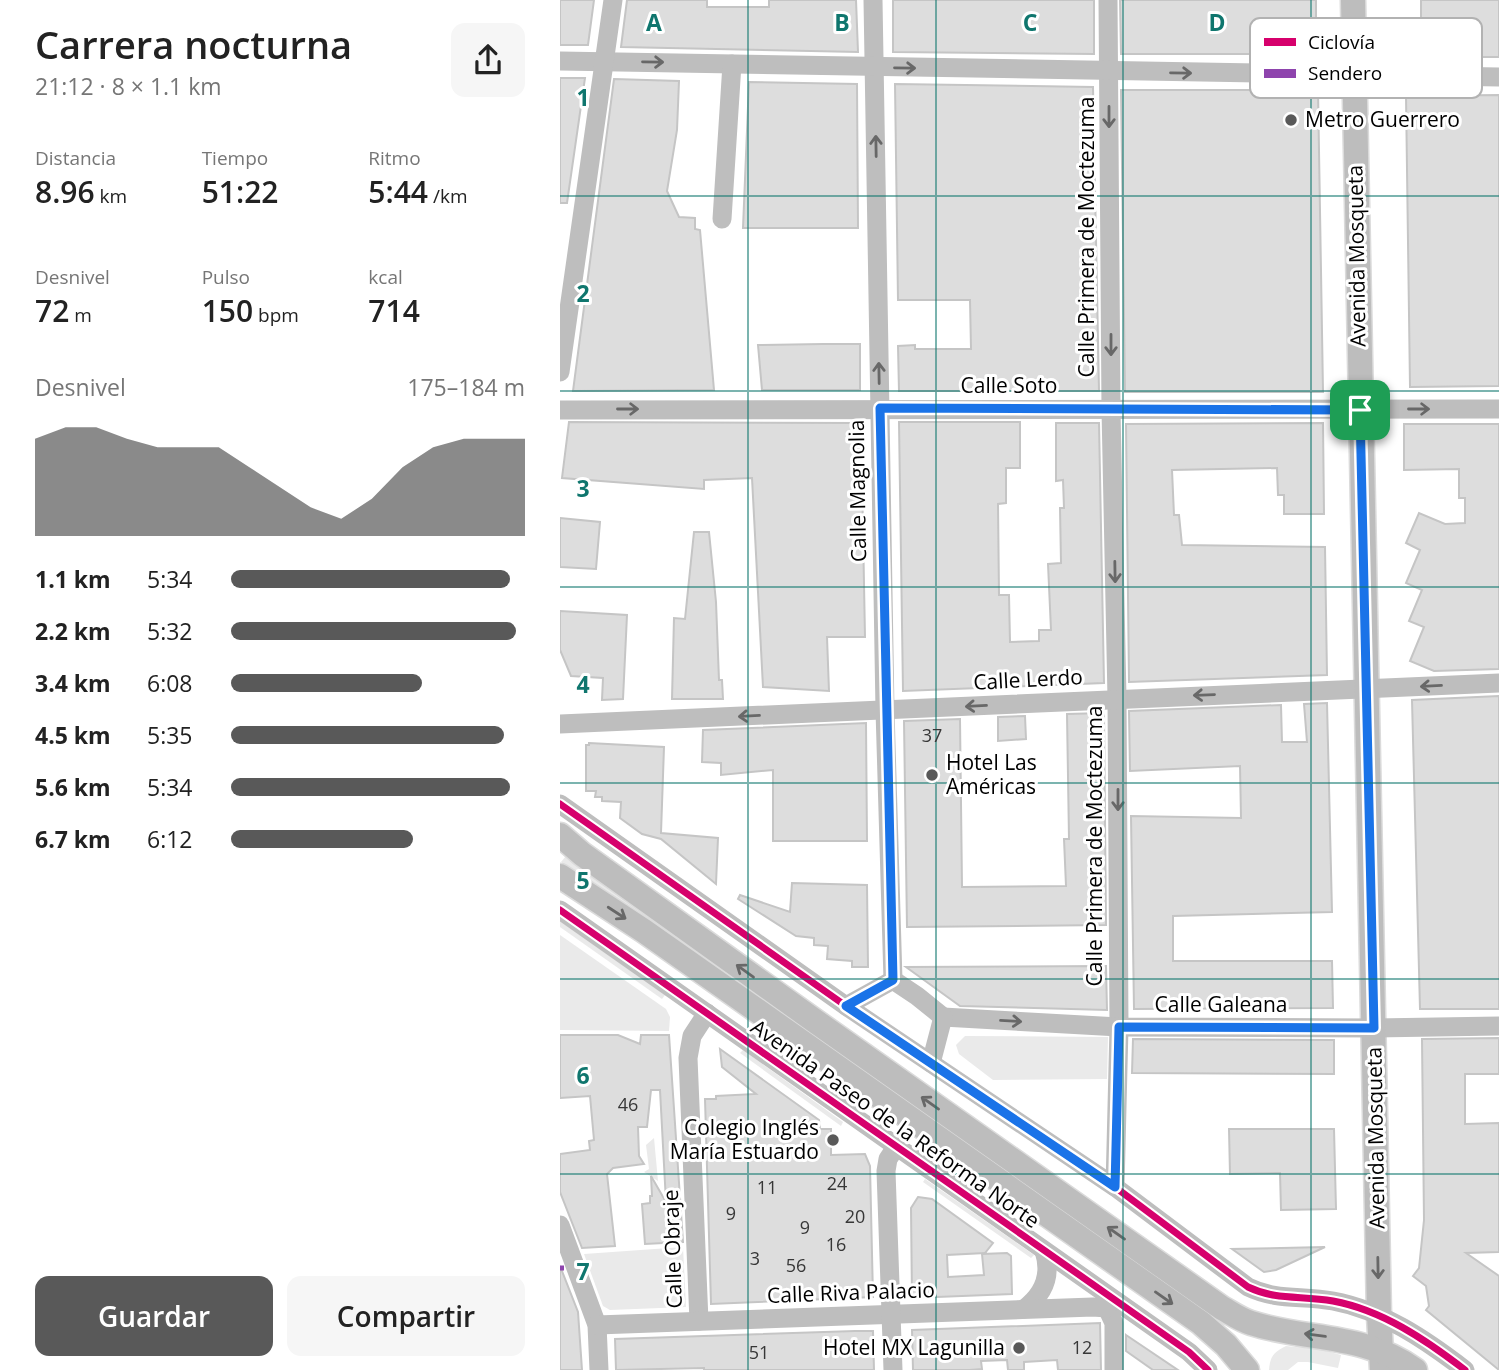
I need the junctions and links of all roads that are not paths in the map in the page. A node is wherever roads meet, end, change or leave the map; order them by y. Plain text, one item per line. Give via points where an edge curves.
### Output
1 (613, 0) edge
2 (873, 0) edge
3 (1108, 0) edge
4 (1353, 0) edge
5 (1353, 18) edge
6 (560, 61) edge
7 (604, 61) junction
8 (733, 64) junction
9 (874, 67) junction
10 (1109, 72) junction
11 (1250, 74) edge
12 (1353, 98) edge
13 (722, 219) dead end
14 (560, 372) edge
15 (880, 408) junction
16 (1499, 409) edge
17 (560, 410) edge
18 (1111, 410) junction
19 (1360, 410) junction
20 (1499, 683) edge
21 (1366, 689) junction
22 (1117, 698) junction
23 (885, 710) junction
24 (560, 724) edge
25 (560, 804) edge
26 (560, 835) edge
27 (560, 876) edge
28 (560, 910) edge
29 (893, 980) junction
30 (846, 1006) junction
31 (707, 1013) junction
32 (943, 1017) junction
33 (1499, 1026) edge
34 (1119, 1027) junction
35 (1374, 1028) junction
36 (931, 1063) junction
37 (896, 1147) junction
38 (1115, 1187) junction
39 (560, 1226) edge
40 (1044, 1251) junction
41 (1110, 1304) junction
42 (1024, 1309) junction
43 (891, 1314) junction
44 (1379, 1316) junction
45 (699, 1321) junction
46 (597, 1325) junction
47 (1382, 1361) edge
48 (599, 1370) edge
49 (893, 1370) edge
50 (1114, 1370) edge
51 (1208, 1370) edge
52 (1248, 1370) edge
53 (1415, 1370) edge
54 (1465, 1370) edge

1 - 7 street
2 - 9 street, Calle Magnolia
3 - 10 street, Calle Primera de Moctezuma
4 - 5 main road, Avenida Mosqueta
6 - 7 street
7 -> 8 street
7 - 14 street
8 - 9 street
8 - 13 street
9 -> 10 street
15 -> 9 street, Calle Magnolia
10 -> 11 street
10 -> 18 street, Calle Primera de Moctezuma
12 - 19 main road, Avenida Mosqueta
17 -> 15 street, Calle Soto
15 - 18 street, Calle Soto
15 - 23 street, Calle Magnolia
19 -> 16 street, Calle Soto
18 - 19 street, Calle Soto
18 -> 22 street, Calle Primera de Moctezuma
19 - 21 main road, Avenida Mosqueta
20 -> 21 street, Calle Lerdo
21 -> 22 street, Calle Lerdo
21 - 35 main road, Avenida Mosqueta
22 -> 23 street, Calle Lerdo
22 -> 34 street, Calle Primera de Moctezuma
23 -> 24 street, Calle Lerdo
23 - 29 street, Calle Magnolia
25 - 30 street
47 -> 26 main road, Avenida Paseo de la Reforma Norte via 1350,1341 1248,1322 1222,1308 814,1021
27 -> 52 main road, Avenida Paseo de la Reforma Norte via 1201,1323
28 - 31 street, Avenida Paseo de la Reforma Norte
29 - 30 street
29 - 32 street
30 - 36 street
31 - 37 street, Avenida Paseo de la Reforma Norte
31 - 45 street, Calle Obraje via 692,1036 688,1058
32 -> 34 street, Calle Galeana
32 - 36 street
33 - 35 street, Calle Galeana
34 - 35 street, Calle Galeana
34 - 38 street, Calle Primera de Moctezuma
35 -> 44 main road, Avenida Mosqueta
36 - 38 street
37 - 40 street, Avenida Paseo de la Reforma Norte
37 - 43 street via 886,1171
38 - 44 street via 1257,1292 1331,1300
39 - 46 street
40 - 41 street, Avenida Paseo de la Reforma Norte
40 - 42 street via 1045,1283
41 - 42 street, Calle Riva Palacio
41 - 50 street
41 - 51 street, Avenida Paseo de la Reforma Norte via 1189,1352
42 - 43 street, Calle Riva Palacio
43 - 45 street, Calle Riva Palacio
43 - 49 street
44 - 47 main road, Avenida Mosqueta
44 - 54 street
45 - 46 street, Calle Riva Palacio
46 - 48 street
47 - 53 main road, Avenida Paseo de la Reforma Norte via 1404,1362

